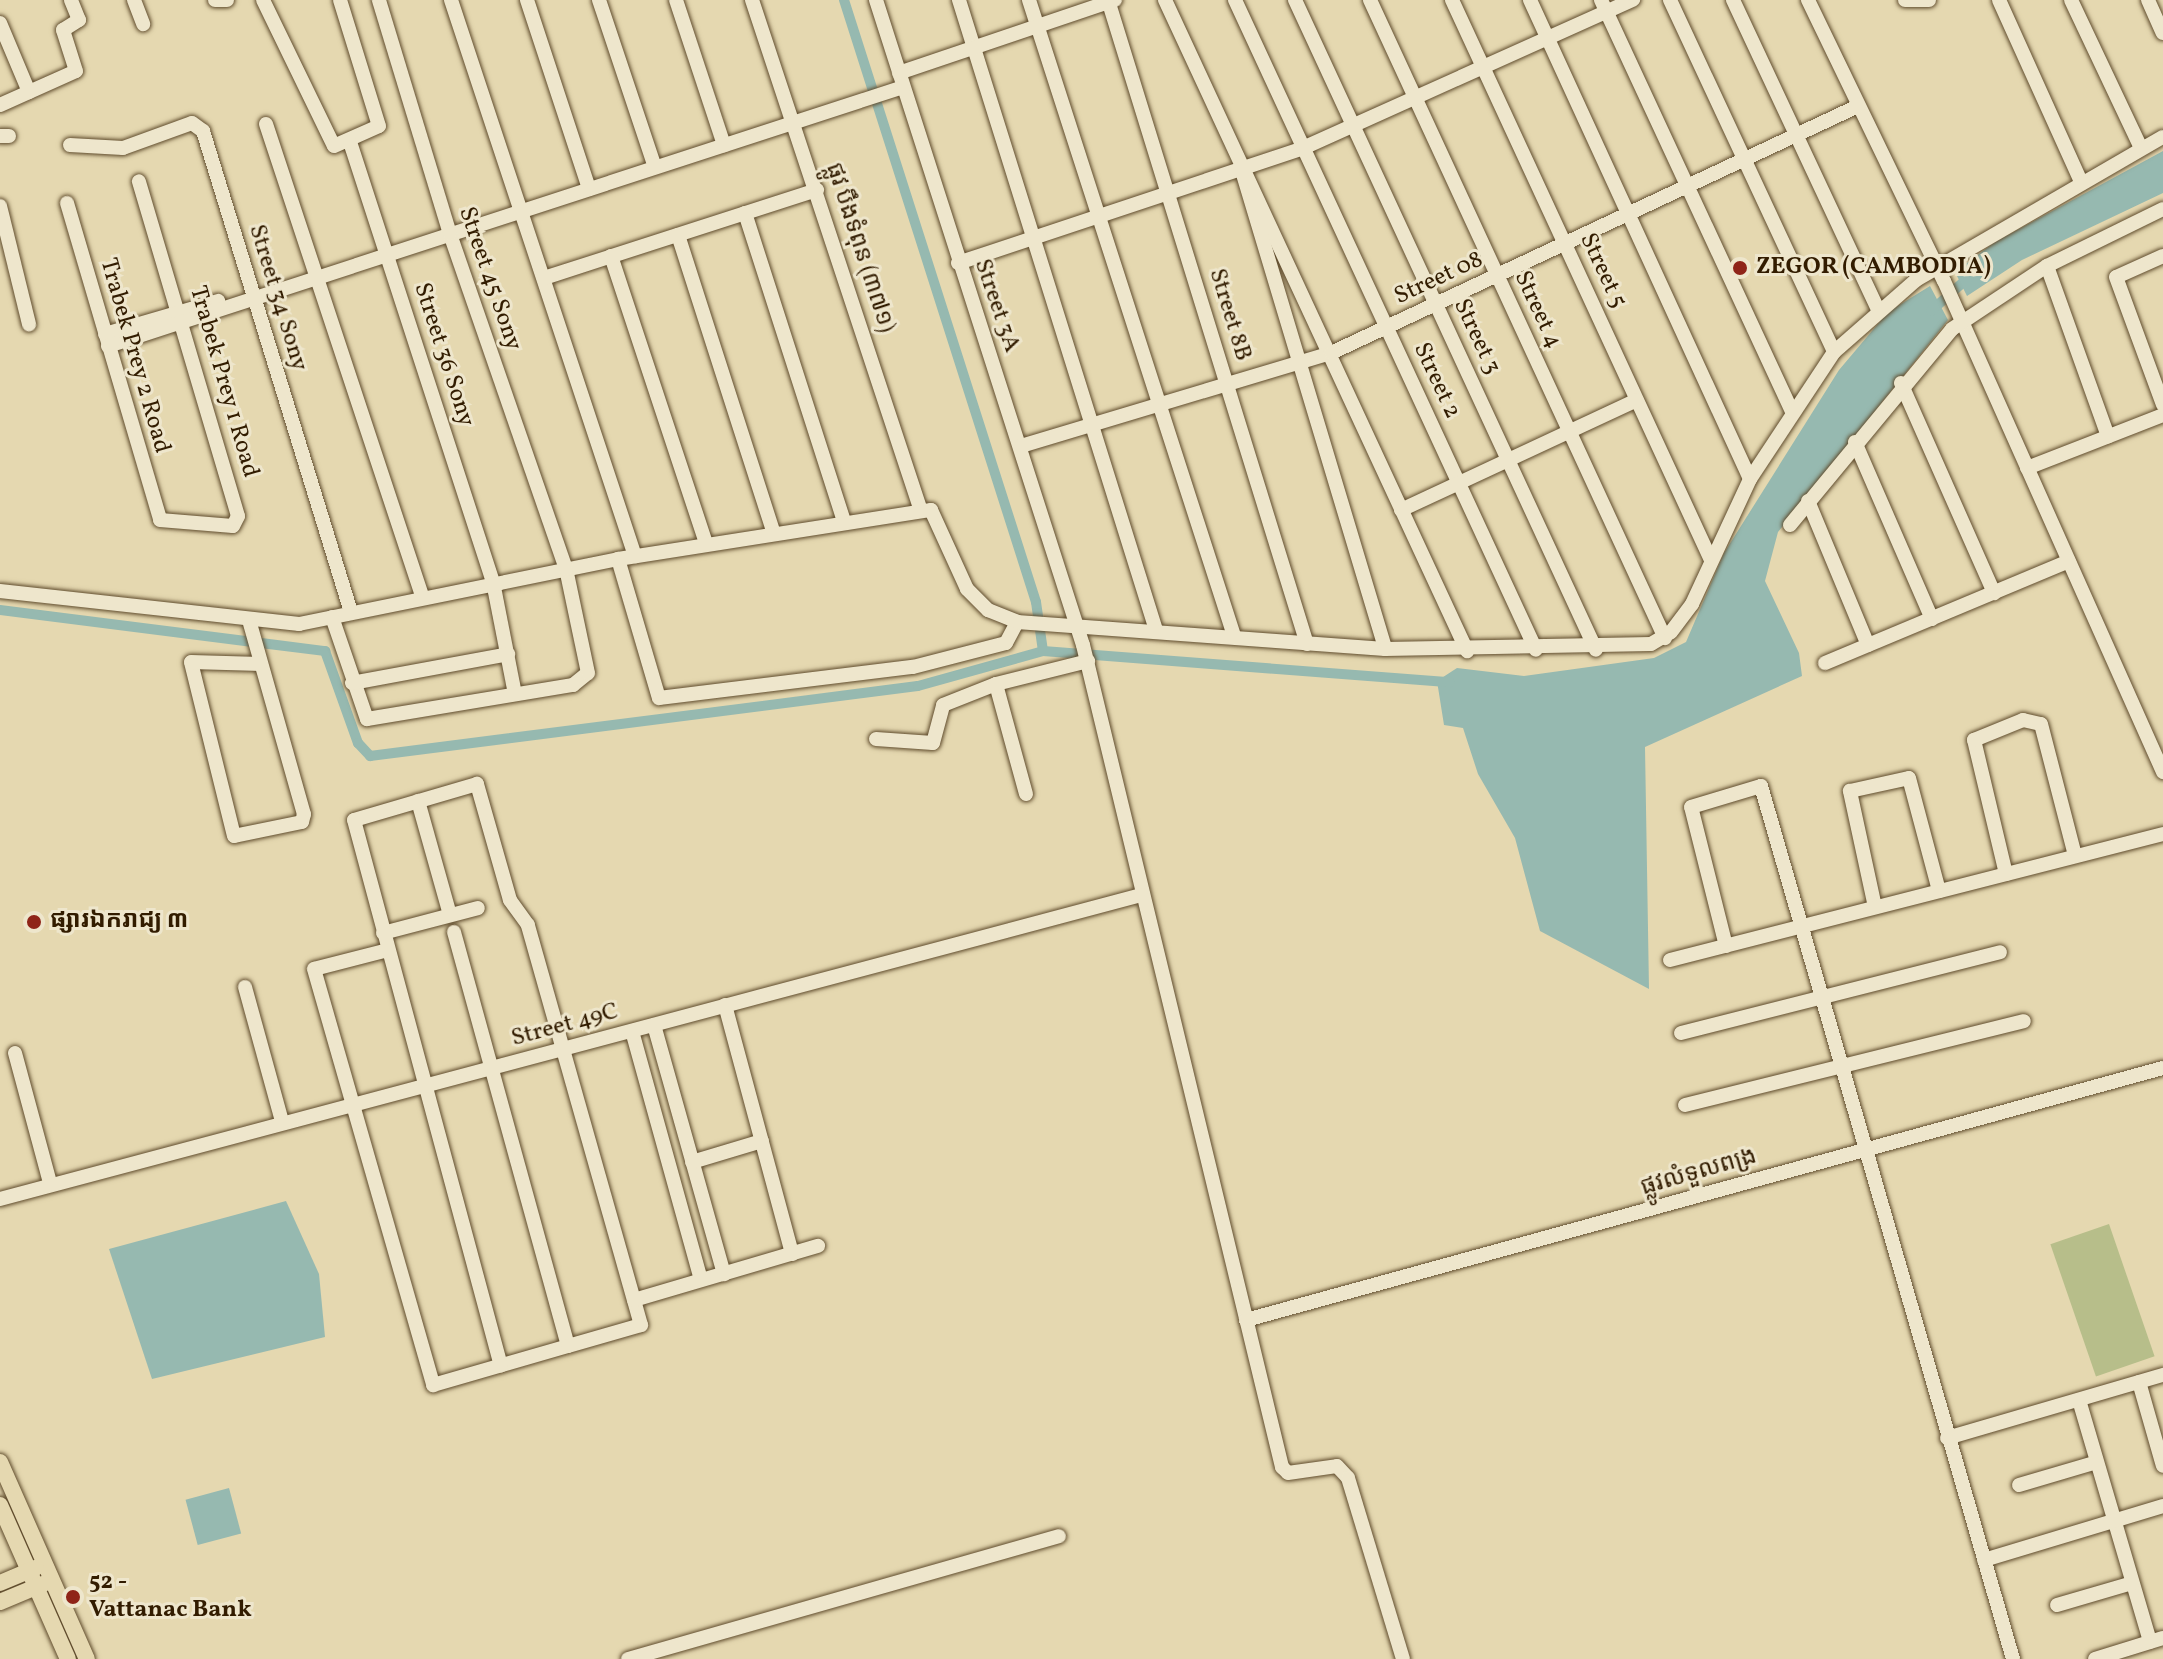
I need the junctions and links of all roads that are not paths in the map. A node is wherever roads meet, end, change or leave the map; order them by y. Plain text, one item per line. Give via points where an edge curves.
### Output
1 (71, 0) edge
2 (134, 0) edge
3 (215, 0) edge
4 (227, 0) edge
5 (263, 0) edge
6 (340, 0) edge
7 (379, 0) edge
8 (451, 0) edge
9 (527, 0) edge
10 (599, 0) edge
11 (676, 0) edge
12 (752, 0) edge
13 (876, 0) edge
14 (959, 0) edge
15 (1029, 0) edge
16 (1165, 0) edge
17 (1235, 0) edge
18 (1295, 0) edge
19 (1370, 0) edge
20 (1452, 0) edge
21 (1530, 0) edge
22 (1633, 0) edge
23 (1670, 0) edge
24 (1733, 0) edge
25 (1808, 0) edge
26 (1905, 0) edge
27 (1929, 0) edge
28 (1999, 0) edge
29 (2071, 0) edge
30 (2148, 0) edge
31 (1111, 1) edge
32 (1604, 6) edge
33 (0, 23) edge
34 (143, 24) dead end
35 (1038, 27) junction
36 (2163, 33) edge
37 (1548, 40) junction
38 (973, 48) junction
39 (1484, 68) junction
40 (898, 83) junction
41 (29, 92) junction
42 (1416, 100) junction
43 (0, 105) edge
44 (1858, 106) junction
45 (794, 123) junction
46 (266, 124) dead end
47 (1354, 126) junction
48 (1797, 135) junction
49 (2163, 137) edge
50 (350, 142) junction
51 (70, 145) dead end
52 (724, 145) junction
53 (1303, 148) junction
54 (2141, 148) junction
55 (1744, 160) junction
56 (655, 167) junction
57 (1242, 171) junction
58 (139, 181) dead end
59 (2081, 182) junction
60 (1687, 187) junction
61 (589, 189) junction
62 (817, 190) junction
63 (1169, 195) junction
64 (67, 203) dead end
65 (0, 206) edge
66 (2163, 209) edge
67 (521, 211) junction
68 (745, 213) junction
69 (1630, 214) junction
70 (1100, 216) junction
71 (450, 234) junction
72 (678, 235) junction
73 (1032, 238) junction
74 (1565, 244) junction
75 (388, 254) junction
76 (611, 256) junction
77 (2163, 256) edge
78 (958, 263) junction
79 (2047, 266) junction
80 (1941, 275) junction
81 (1497, 276) junction
82 (317, 277) junction
83 (544, 278) junction
84 (253, 298) junction
85 (1436, 304) junction
86 (1878, 309) junction
87 (1959, 314) junction
88 (181, 317) junction
89 (29, 324) dead end
90 (1387, 328) junction
91 (106, 340) junction
92 (1834, 352) junction
93 (1331, 353) junction
94 (1298, 362) junction
95 (1226, 382) junction
96 (1901, 383) junction
97 (1637, 400) junction
98 (1157, 403) junction
99 (2163, 405) edge
100 (1791, 410) junction
101 (2163, 415) edge
102 (1091, 424) junction
103 (1569, 432) junction
104 (2108, 436) junction
105 (1855, 442) junction
106 (1021, 446) junction
107 (1508, 460) junction
108 (2027, 468) junction
109 (1750, 479) junction
110 (1458, 483) junction
111 (1808, 501) junction
112 (1401, 510) junction
113 (921, 511) junction
114 (160, 520) joint
115 (844, 522) junction
116 (1790, 525) dead end
117 (774, 534) junction
118 (706, 544) junction
119 (635, 556) junction
120 (618, 559) junction
121 (1711, 560) junction
122 (2069, 561) junction
123 (566, 569) junction
124 (493, 582) junction
125 (0, 591) edge
126 (1994, 593) junction
127 (422, 597) junction
128 (351, 612) junction
129 (332, 617) junction
130 (1932, 619) junction
131 (1017, 622) junction
132 (250, 624) junction
133 (1078, 625) junction
134 (1156, 630) junction
135 (1234, 636) junction
136 (1665, 638) junction
137 (1307, 644) junction
138 (1868, 645) junction
139 (1385, 649) junction
140 (1536, 650) junction
141 (1596, 650) junction
142 (1467, 651) junction
143 (508, 654) junction
144 (1086, 655) junction
145 (260, 660) junction
146 (1825, 663) dead end
147 (352, 683) junction
148 (996, 684) junction
149 (515, 694) junction
150 (876, 739) dead end
151 (2163, 772) edge
152 (1026, 794) dead end
153 (418, 801) junction
154 (2163, 834) edge
155 (2075, 855) junction
156 (2006, 874) junction
157 (1939, 891) junction
158 (1141, 895) junction
159 (1875, 907) junction
160 (478, 908) dead end
161 (450, 915) junction
162 (1803, 926) junction
163 (454, 932) dead end
164 (383, 933) junction
165 (1726, 946) junction
166 (388, 950) junction
167 (2000, 952) dead end
168 (1670, 960) dead end
169 (245, 987) dead end
170 (1822, 998) junction
171 (725, 1005) junction
172 (2024, 1021) dead end
173 (654, 1025) junction
174 (632, 1031) junction
175 (1681, 1033) dead end
176 (563, 1050) junction
177 (15, 1053) dead end
178 (1839, 1065) junction
179 (2163, 1068) edge
180 (492, 1069) junction
181 (424, 1088) junction
182 (355, 1105) junction
183 (1685, 1105) dead end
184 (282, 1121) junction
185 (762, 1141) junction
186 (1861, 1150) junction
187 (667, 1157) junction
188 (692, 1161) junction
189 (673, 1177) junction
190 (50, 1183) junction
191 (0, 1199) edge
192 (818, 1246) dead end
193 (792, 1254) junction
194 (724, 1274) junction
195 (701, 1280) junction
196 (634, 1300) junction
197 (1246, 1320) junction
198 (568, 1346) junction
199 (501, 1366) junction
200 (2163, 1375) edge
201 (2139, 1382) junction
202 (2079, 1400) junction
203 (1947, 1438) junction
204 (2162, 1460) edge
205 (0, 1462) edge
206 (2097, 1462) junction
207 (2019, 1485) dead end
208 (0, 1505) edge
209 (2163, 1506) edge
210 (2114, 1521) junction
211 (1059, 1536) dead end
212 (1984, 1560) junction
213 (45, 1564) junction
214 (29, 1571) junction
215 (52, 1580) junction
216 (0, 1583) edge
217 (2132, 1583) junction
218 (36, 1587) junction
219 (0, 1602) edge
220 (2057, 1605) dead end
221 (2156, 1640) edge
222 (68, 1659) edge
223 (87, 1659) edge
224 (628, 1659) edge
225 (1403, 1659) edge
226 (2013, 1659) edge
227 (2095, 1659) edge

1 - 41 street via 79,20 63,30 76,71
2 - 34 street
3 - 4 street
5 - 50 street via 328,144
6 - 50 street via 379,126
7 - 71 street, Street 45 Sony
8 - 67 street
9 - 61 street
10 - 56 street
11 - 52 street
12 - 45 street, ផ្លូវ បឹងទំពុន (៣៧១)
13 - 40 street, Street 3A
14 - 38 street
15 - 35 street
16 - 57 street
17 - 53 street, Street 2
18 - 47 street, Street 3
19 - 42 street, Street 4
20 - 39 street, Street 5
21 - 37 street
22 - 32 street
23 - 55 street
24 - 48 street
25 - 44 street
26 - 27 street
28 - 59 street
29 - 54 street
30 - 36 street
31 - 35 street
31 - 63 street, Street 8B
32 - 37 street
32 - 60 street
33 - 41 street
35 - 38 street
35 - 70 street
37 - 39 street
37 - 69 street
38 - 40 street
38 - 73 street
39 - 42 street
39 - 74 street, Street 5
40 - 45 street
40 - 78 street, Street 3A
41 - 43 street
42 - 47 street
42 - 81 street, Street 4
44 - 48 street, Street 08
44 - 80 street
45 - 52 street
45 - 62 street, ផ្លូវ បឹងទំពុន (៣៧១)
46 - 82 street
47 - 53 street
47 - 85 street, Street 3
48 - 55 street, Street 08
48 - 86 street
49 - 54 street
50 - 75 street, Street 36 Sony
51 - 84 street, Street 34 Sony via 123,148 198,124
52 - 56 street
53 - 57 street
53 - 90 street, Street 2
54 - 59 street
55 - 60 street, Street 08
55 - 92 street
56 - 61 street
57 - 63 street
57 - 93 street via 1257,189
57 - 94 street
58 - 88 street, Trabek Prey 1 Road
59 - 80 street
60 - 69 street, Street 08
60 - 100 street
61 - 67 street
62 - 68 street
62 - 113 street, ផ្លូវ បឹងទំពុន (៣៧១)
63 - 70 street
63 - 95 street, Street 8B
64 - 91 street, Trabek Prey 2 Road
65 - 89 street
66 - 79 street
67 - 71 street
67 - 83 street
68 - 72 street
68 - 115 street
69 - 74 street, Street 08
69 - 109 street
70 - 73 street
70 - 98 street
71 - 75 street
71 - 123 street, Street 45 Sony
72 - 76 street
72 - 117 street
73 - 78 street
73 - 102 street
74 - 81 street, Street 08
74 - 97 street, Street 5
75 - 82 street
75 - 124 street, Street 36 Sony
76 - 83 street
76 - 118 street
77 - 99 street via 2116,277
78 - 106 street, Street 3A
79 - 87 street
79 - 104 street
80 - 86 street
80 - 87 street
81 - 85 street, Street 08
81 - 103 street, Street 4
82 - 84 street
82 - 127 street
83 - 119 street
84 - 88 street
84 - 128 street, Street 34 Sony
85 - 90 street, Street 08
85 - 107 street, Street 3
86 - 92 street
87 - 96 street
87 - 108 street
88 - 91 street
88 - 114 street, Trabek Prey 1 Road via 238,516 233,526
90 - 93 street, Street 08
90 - 110 street, Street 2
91 - 114 street, Trabek Prey 2 Road
92 - 100 street
93 - 94 street, Street 08
93 - 112 street
94 - 95 street, Street 08
94 - 139 street
95 - 98 street, Street 08
95 - 137 street, Street 8B
96 - 105 street
96 - 126 street
97 - 103 street
97 - 121 street, Street 5
98 - 102 street, Street 08
98 - 135 street
100 - 109 street
101 - 104 street
102 - 106 street, Street 08
102 - 134 street
103 - 107 street
103 - 136 street, Street 4
104 - 108 street
105 - 111 street
105 - 130 street
106 - 133 street, Street 3A
107 - 110 street
107 - 141 street, Street 3
108 - 122 street
109 - 121 street
110 - 112 street
110 - 140 street, Street 2
111 - 116 street
111 - 138 street
112 - 142 street
113 - 115 street
113 - 131 street via 938,516 978,602
115 - 117 street
117 - 118 street
118 - 119 street
119 - 120 street
120 - 123 street
120 - 131 street via 659,698 939,662 1006,643
121 - 136 street via 1692,604
122 - 126 street
122 - 151 street
123 - 124 street
123 - 149 street, Street 45 Sony via 588,673 573,685
124 - 127 street
124 - 143 street, Street 36 Sony
125 - 132 street
126 - 130 street
127 - 128 street
128 - 129 street
129 - 132 street
129 - 147 street
130 - 138 street
131 - 133 street
132 - 145 street
133 - 134 street
133 - 144 street, Street 3A
134 - 135 street
135 - 137 street
136 - 141 street
137 - 139 street
138 - 146 street
139 - 142 street
140 - 141 street
140 - 142 street
143 - 147 street
143 - 149 street, Street 36 Sony
144 - 148 street
144 - 158 street, Street 3A
145 - 145 street via 191,662 234,836 302,822 304,814
147 - 149 street via 363,715 377,720
148 - 150 street via 943,705 933,743
148 - 152 street
153 - 161 street
153 - 164 street via 354,820
153 - 176 street via 478,785
154 - 155 street
155 - 156 street
155 - 156 street via 2041,724 2023,720 1974,740
156 - 157 street
157 - 159 street
157 - 159 street via 1909,778 1864,788 1847,795
158 - 171 street, Street 49C
158 - 197 street, Street 3A
159 - 162 street
160 - 161 street
161 - 164 street
162 - 165 street
162 - 165 street via 1764,787 1694,803
162 - 170 street
163 - 180 street
164 - 166 street
165 - 168 street
166 - 181 street
166 - 182 street via 314,969
167 - 170 street
169 - 184 street
170 - 175 street
170 - 178 street
171 - 173 street, Street 49C
171 - 185 street
172 - 178 street
173 - 174 street, Street 49C
173 - 188 street
174 - 176 street, Street 49C
174 - 187 street
176 - 180 street, Street 49C
176 - 196 street
177 - 190 street
178 - 183 street
178 - 186 street
179 - 186 street, ផ្លូវលំទួលពង្រ
180 - 181 street, Street 49C
180 - 198 street
181 - 182 street, Street 49C
181 - 199 street
182 - 184 street, Street 49C
182 - 199 street via 433,1385
184 - 190 street, Street 49C
185 - 188 street
185 - 193 street
186 - 197 street, ផ្លូវលំទួលពង្រ
186 - 203 street
187 - 188 street
187 - 189 street
188 - 189 street
188 - 194 street
189 - 195 street
190 - 191 street, Street 49C
192 - 193 street
193 - 194 street
194 - 195 street
195 - 196 street
196 - 198 street via 641,1325
197 - 225 street, Street 3A via 1284,1470 1337,1466 1348,1478
198 - 199 street
200 - 201 street
201 - 202 street
201 - 204 street
202 - 203 street
202 - 206 street
203 - 212 street
205 - 213 main road
206 - 207 street
206 - 210 street
208 - 214 main road
209 - 210 street
210 - 212 street
210 - 217 street
211 - 224 street
212 - 226 street
213 - 214 main road
213 - 215 main road
214 - 216 main road
214 - 218 main road
215 - 218 main road
215 - 223 main road
217 - 220 street
217 - 221 street
218 - 219 main road
218 - 222 main road
221 - 227 street

